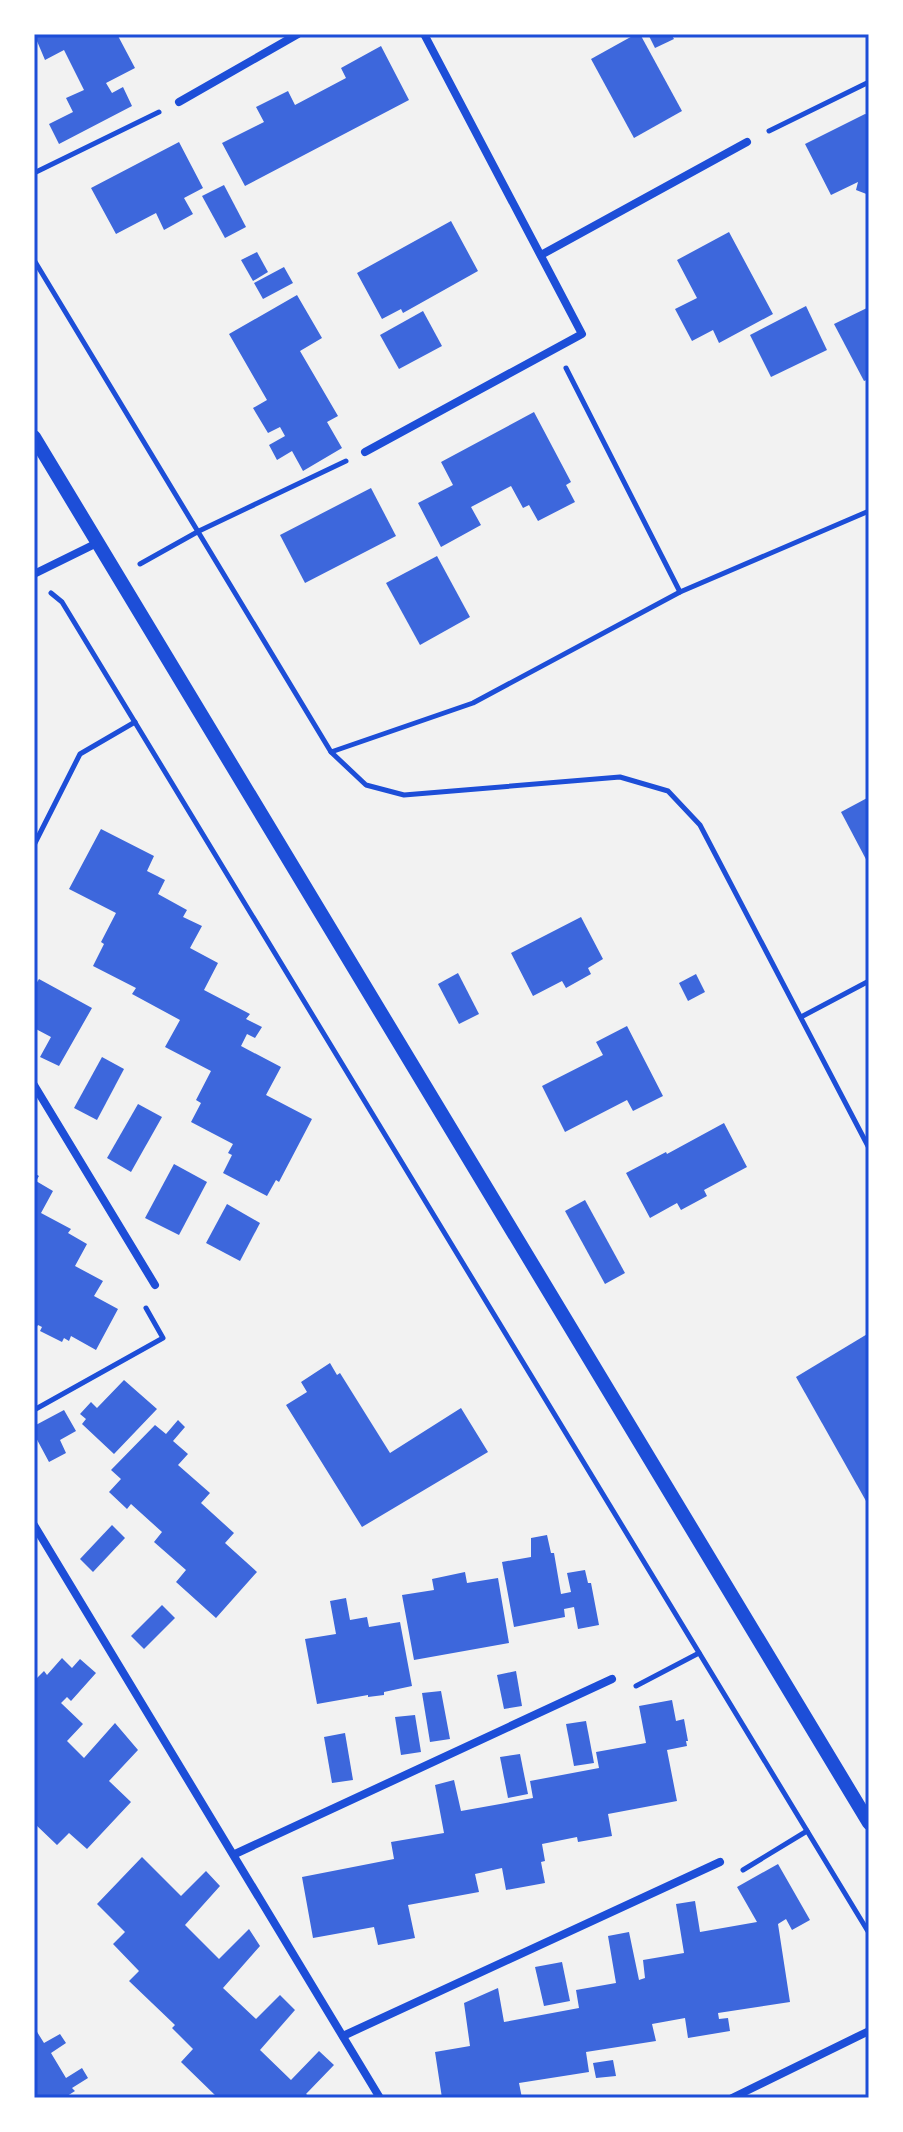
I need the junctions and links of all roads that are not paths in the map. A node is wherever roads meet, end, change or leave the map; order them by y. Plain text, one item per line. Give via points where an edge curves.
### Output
1 (298, 34) edge
2 (424, 34) edge
3 (179, 102) road end
4 (747, 142) road end
5 (541, 255) junction
6 (34, 437) edge
7 (365, 452) road end
8 (97, 543) junction
9 (34, 574) edge
10 (34, 1085) edge
11 (155, 1285) dead end
12 (34, 1525) edge
13 (612, 1679) road end
14 (869, 1823) edge
15 (235, 1854) junction
16 (720, 1862) road end
17 (869, 2031) edge
18 (343, 2036) junction
19 (380, 2098) edge
20 (732, 2098) edge

1 - 3 street
2 - 5 street
4 - 5 street
5 - 7 street via 582,334
6 - 8 street
8 - 9 street
8 - 14 street
10 - 11 street
12 - 15 street
13 - 15 street
15 - 18 street
16 - 18 street
17 - 20 street
18 - 19 street

